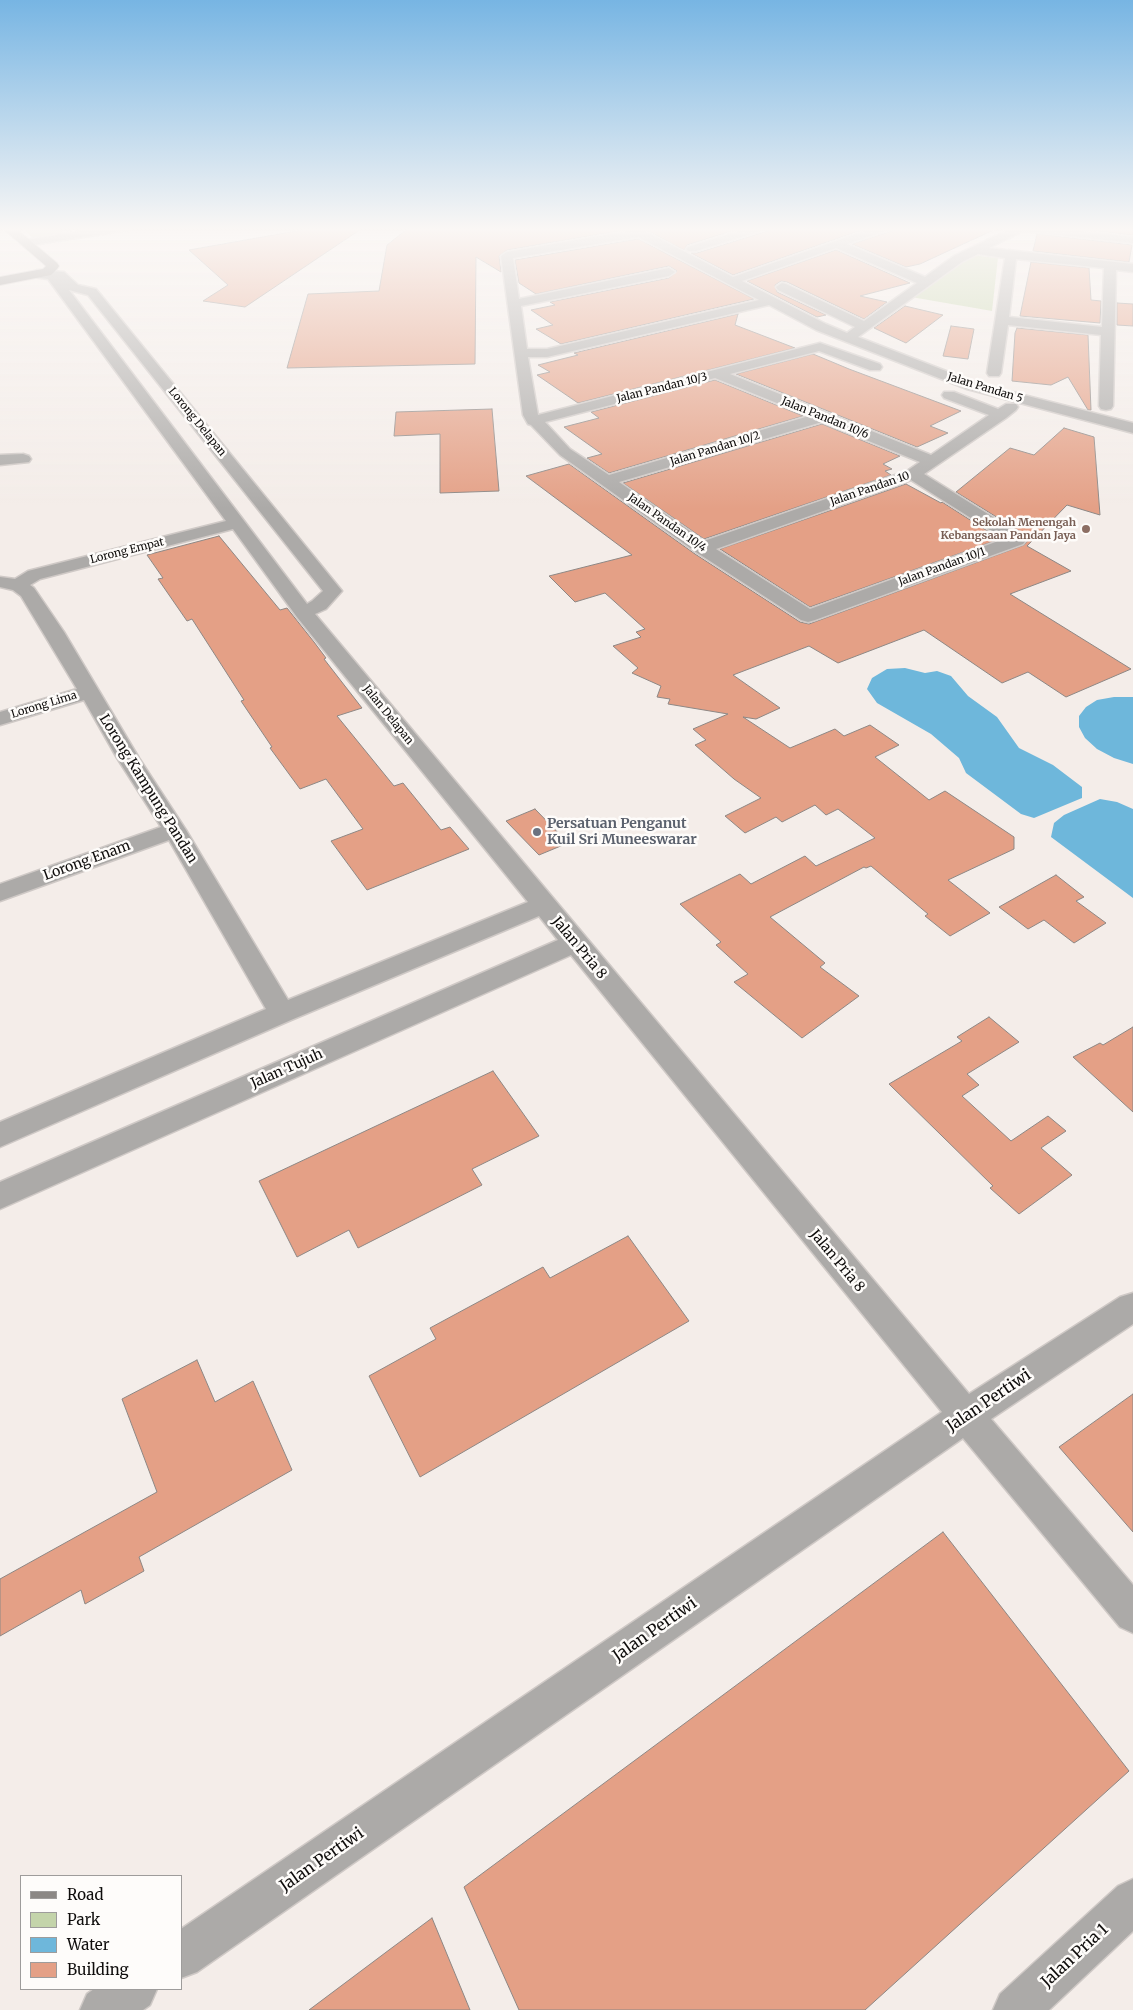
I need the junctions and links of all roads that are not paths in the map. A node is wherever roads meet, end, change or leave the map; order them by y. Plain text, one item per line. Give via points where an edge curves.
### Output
1 (1001, 320) edge
2 (87, 321) edge
3 (115, 321) edge
4 (516, 321) edge
5 (686, 321) edge
6 (809, 321) edge
7 (852, 321) edge
8 (873, 321) edge
9 (1008, 321) edge
10 (1108, 321) edge
11 (865, 327) junction
12 (1108, 332) junction
13 (849, 338) junction
14 (520, 353) junction
15 (994, 373) dead end
16 (717, 374) junction
17 (892, 374) dead end
18 (938, 391) dead end
19 (1022, 400) junction
20 (1106, 406) dead end
21 (1001, 415) junction
22 (822, 416) junction
23 (533, 421) junction
24 (1133, 428) edge
25 (23, 459) dead end
26 (0, 460) edge
27 (932, 461) junction
28 (913, 474) junction
29 (607, 481) junction
30 (253, 492) junction
31 (221, 500) junction
32 (237, 523) junction
33 (702, 548) junction
34 (9, 584) edge
35 (304, 613) junction
36 (808, 616) joint
37 (89, 692) junction
38 (0, 719) edge
39 (175, 830) junction
40 (0, 893) edge
41 (543, 905) junction
42 (574, 943) junction
43 (282, 1013) junction
44 (0, 1135) edge
45 (0, 1196) edge
46 (1131, 1307) dead end
47 (966, 1416) junction
48 (1133, 1614) edge
49 (1133, 1902) edge
50 (182, 1955) edge
51 (133, 1990) edge
52 (103, 2010) edge
53 (1016, 2010) edge

1 - 15 street
2 - 31 street, Lorong Delapan
3 - 30 street, Lorong Delapan
4 - 14 street
5 - 14 street via 547,353
6 - 13 street, Jalan Pandan 5
7 - 11 street
8 - 11 street
9 - 12 street
10 - 12 street
11 - 13 street
12 - 20 street
13 - 19 street, Jalan Pandan 5 via 927,370
14 - 23 street
16 - 17 street, Jalan Pandan 10/3 via 820,347
16 - 22 street, Jalan Pandan 10/6
16 - 23 street, Jalan Pandan 10/3
18 - 21 street
19 - 21 street, Jalan Pandan 10
19 - 24 street, Jalan Pandan 5
21 - 27 street, Jalan Pandan 10
22 - 27 street, Jalan Pandan 10/6
22 - 29 street, Jalan Pandan 10/2
23 - 29 street, Jalan Pandan 10/4 via 565,452
25 - 26 street
27 - 28 street, Jalan Pandan 10
28 - 33 street, Jalan Pandan 10
28 - 36 street, Jalan Pandan 10/1 via 1017,540
29 - 33 street, Jalan Pandan 10/4
30 - 31 street
30 - 35 street, Lorong Delapan via 333,591 319,605
31 - 32 street, Lorong Delapan
32 - 34 street, Lorong Empat
32 - 35 street, Jalan Delapan
33 - 36 street, Jalan Pandan 10/4
34 - 37 street, Lorong Kampung Pandan via 28,592
35 - 41 street, Jalan Delapan
37 - 38 street, Lorong Lima
37 - 39 street, Lorong Kampung Pandan
39 - 40 street, Lorong Enam
39 - 43 street, Lorong Kampung Pandan
41 - 42 street, Jalan Pria 8
41 - 43 street
42 - 45 street, Jalan Tujuh
42 - 47 street, Jalan Pria 8
43 - 44 street
46 - 47 street, Jalan Pertiwi
47 - 48 street, Jalan Pria 8
47 - 50 street, Jalan Pertiwi
49 - 53 street, Jalan Pria 1
51 - 52 street

